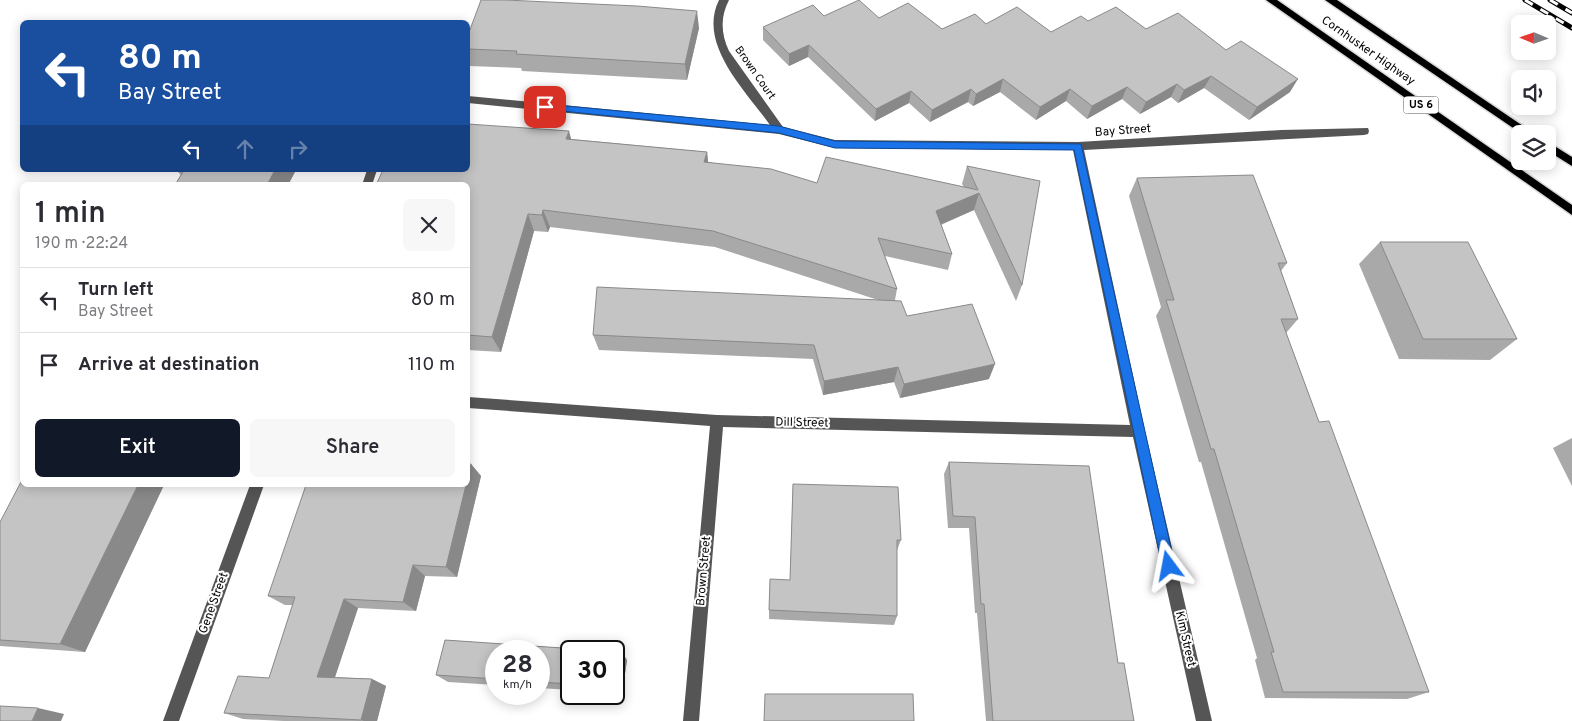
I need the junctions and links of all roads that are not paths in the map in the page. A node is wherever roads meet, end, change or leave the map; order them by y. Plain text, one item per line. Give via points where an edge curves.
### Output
1 (724, 0) edge
2 (1271, 0) edge
3 (1330, 0) edge
4 (470, 100) edge
5 (1517, 125) edge
6 (779, 130) junction
7 (1364, 131) dead end
8 (1078, 146) junction
9 (1556, 151) edge
10 (1572, 162) edge
11 (1572, 211) edge
12 (470, 403) edge
13 (717, 421) junction
14 (1138, 431) junction
15 (256, 487) edge
16 (171, 721) edge
17 (691, 721) edge
18 (1204, 721) edge

1 - 6 street, Brown Court via 718,9 716,23 723,50
2 - 11 main road, Cornhusker Highway / US 6
3 - 5 main road, Cornhusker Highway
4 - 6 street, Bay Street
6 - 8 street, Bay Street via 835,144
7 - 8 street, Bay Street
8 - 14 street, Kim Street
9 - 10 main road
12 - 13 street, Dill Street
13 - 14 street, Dill Street
13 - 17 street, Brown Street
14 - 18 street, Kim Street
15 - 16 street, Gene Street

